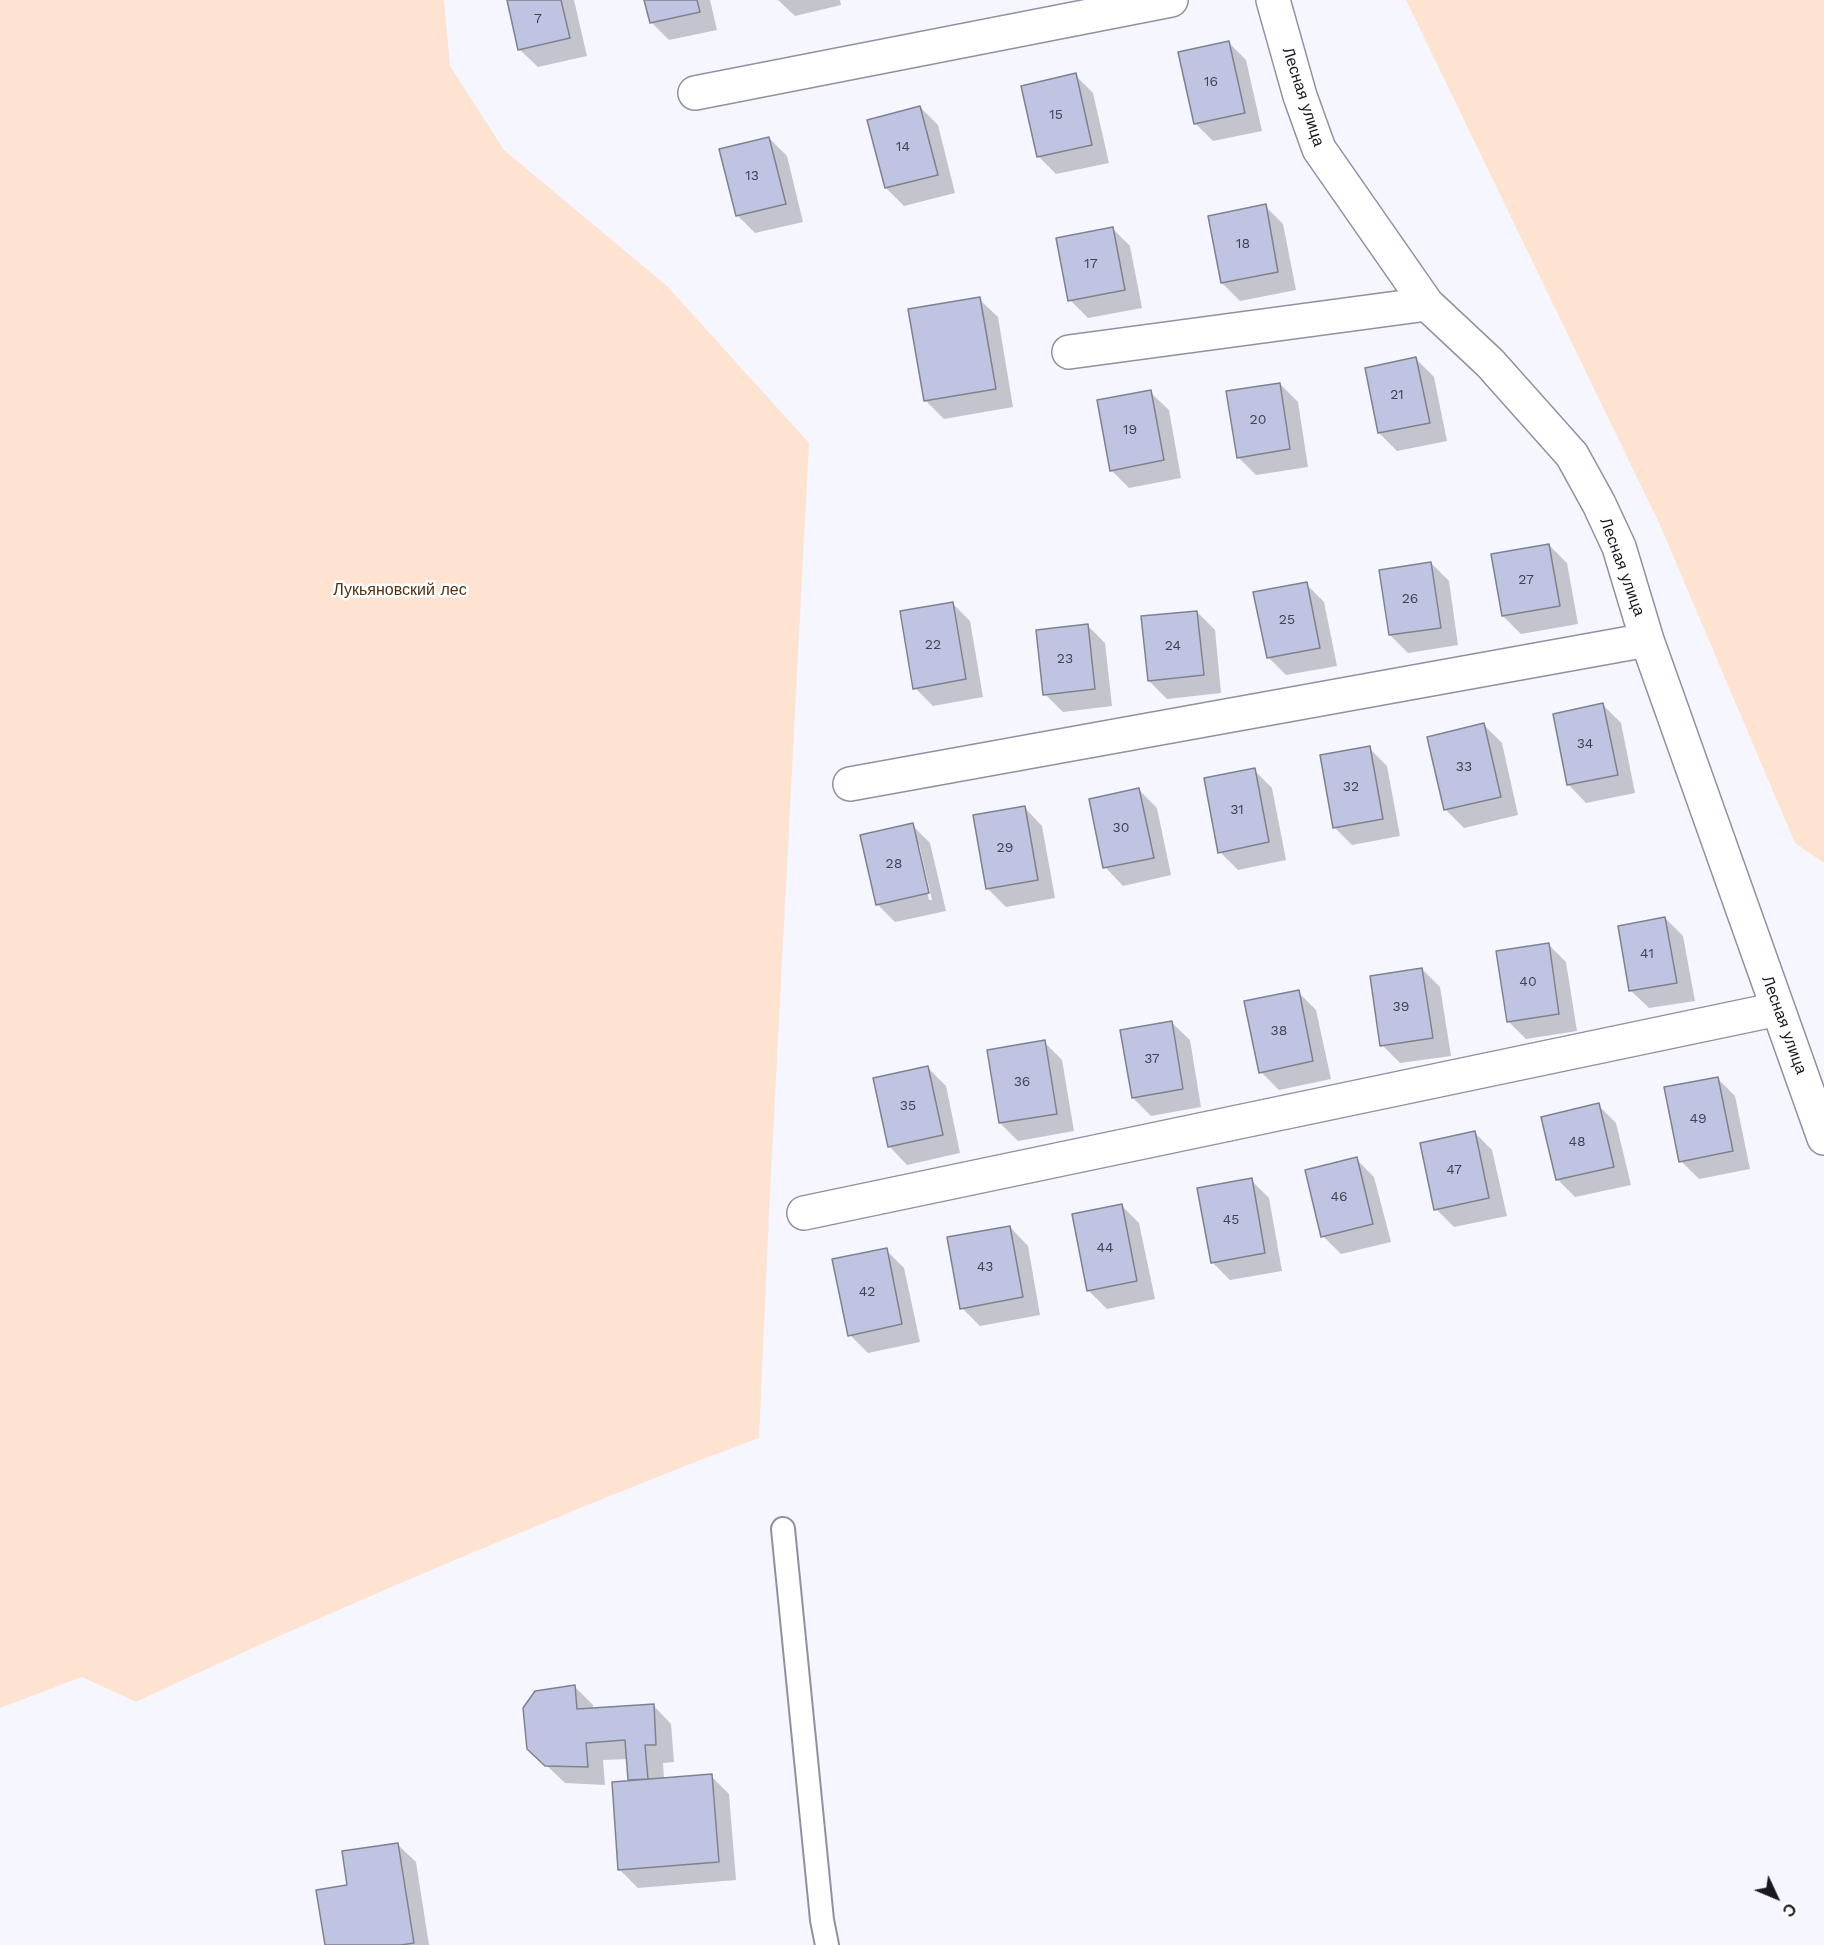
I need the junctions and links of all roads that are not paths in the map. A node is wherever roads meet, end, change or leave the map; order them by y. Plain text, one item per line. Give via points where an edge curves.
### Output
1 (1171, 0) edge
2 (1273, 0) edge
3 (695, 93) dead end
4 (1427, 304) junction
5 (1069, 352) dead end
6 (1647, 640) junction
7 (850, 784) dead end
8 (1778, 1009) junction
9 (1824, 1138) edge
10 (804, 1213) dead end
11 (783, 1529) dead end
12 (827, 1945) edge

1 - 3 street
2 - 4 street, Лесная улица via 1319,149
4 - 5 street
4 - 6 street, Лесная улица via 1490,363 1572,455 1619,547
6 - 7 street
6 - 8 street, Лесная улица
8 - 9 street, Лесная улица
8 - 10 street
11 - 12 lane

